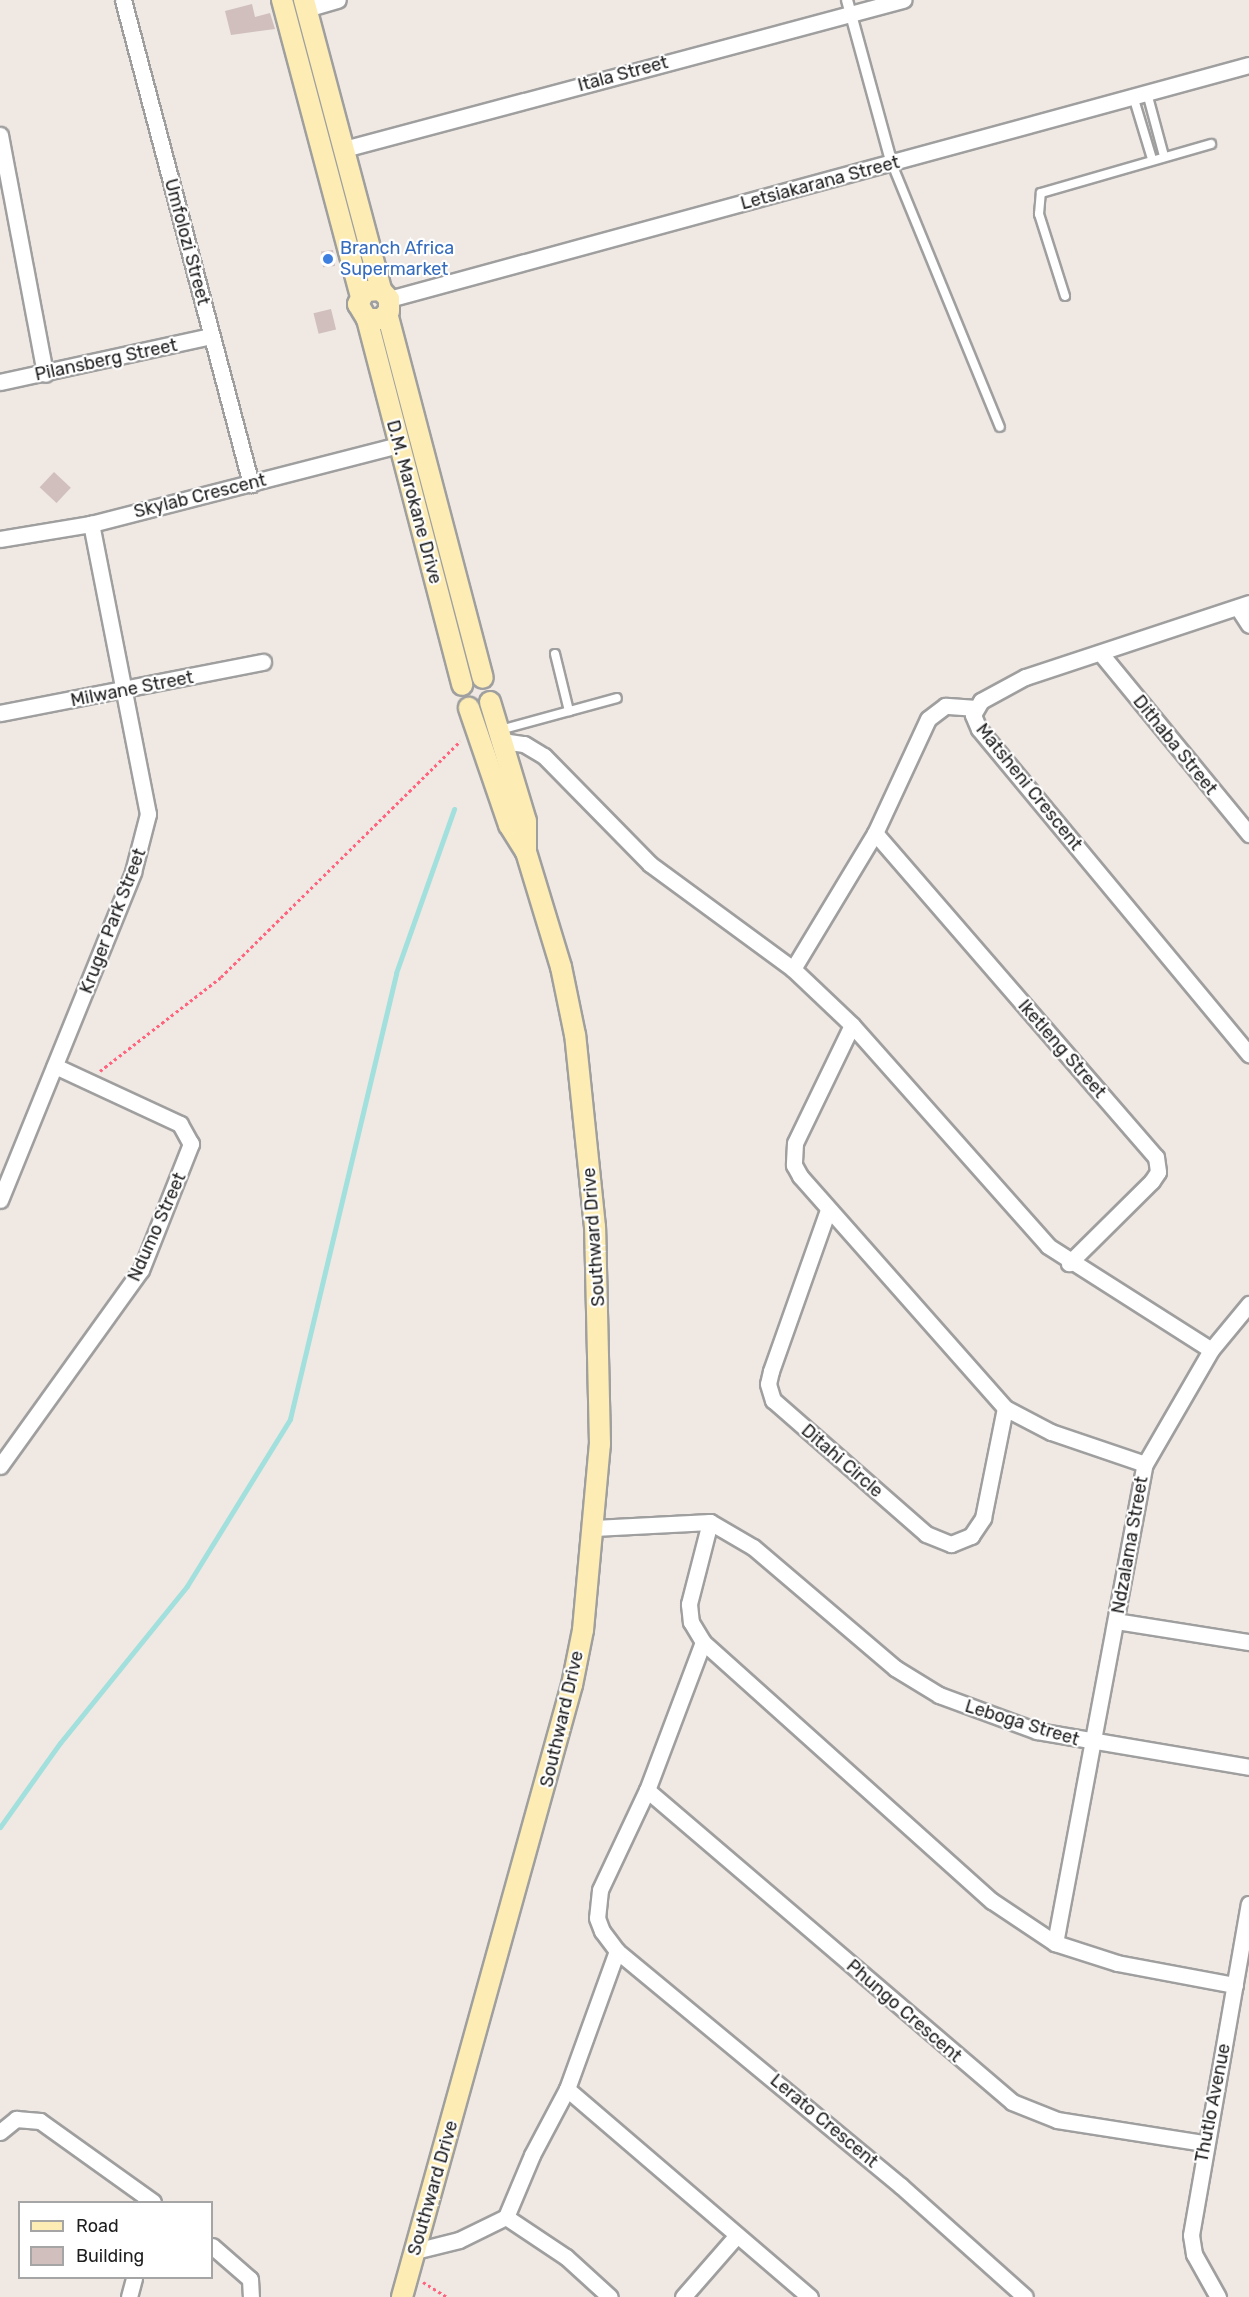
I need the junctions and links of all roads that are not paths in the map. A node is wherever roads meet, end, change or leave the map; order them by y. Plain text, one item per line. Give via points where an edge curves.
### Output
1 (123, 0) edge
2 (282, 0) edge
3 (338, 0) edge
4 (903, 0) edge
5 (305, 4) edge
6 (849, 7) edge
7 (1249, 65) edge
8 (1140, 94) junction
9 (0, 135) edge
10 (1211, 144) dead end
11 (344, 149) junction
12 (1164, 156) junction
13 (1152, 159) junction
14 (892, 164) junction
15 (361, 296) junction
16 (1065, 296) dead end
17 (386, 301) junction
18 (367, 319) junction
19 (211, 336) junction
20 (45, 374) junction
21 (0, 382) edge
22 (1000, 427) dead end
23 (399, 445) junction
24 (251, 484) junction
25 (91, 524) junction
26 (0, 539) edge
27 (1244, 605) edge
28 (1249, 625) edge
29 (555, 654) dead end
30 (1102, 655) junction
31 (263, 662) dead end
32 (483, 678) junction
33 (462, 685) junction
34 (127, 691) junction
35 (617, 698) dead end
36 (490, 702) junction
37 (469, 708) junction
38 (976, 708) junction
39 (569, 711) junction
40 (0, 713) edge
41 (500, 736) junction
42 (875, 833) junction
43 (1249, 834) edge
44 (526, 852) junction
45 (793, 969) junction
46 (852, 1025) junction
47 (1249, 1054) edge
48 (55, 1066) junction
49 (586, 1124) joint
50 (0, 1200) edge
51 (828, 1210) junction
52 (1069, 1263) junction
53 (1249, 1304) edge
54 (1211, 1350) junction
55 (1005, 1408) junction
56 (1145, 1464) junction
57 (0, 1466) edge
58 (710, 1522) junction
59 (594, 1528) junction
60 (1116, 1621) junction
61 (704, 1641) junction
62 (1249, 1642) edge
63 (1093, 1744) junction
64 (1249, 1767) edge
65 (647, 1790) junction
66 (1249, 1904) edge
67 (1054, 1943) junction
68 (617, 1951) junction
69 (1235, 1985) junction
70 (567, 2089) junction
71 (0, 2132) edge
72 (1204, 2143) junction
73 (152, 2201) edge
74 (506, 2217) junction
75 (737, 2235) junction
76 (213, 2247) edge
77 (415, 2251) junction
78 (134, 2279) edge
79 (129, 2297) edge
80 (251, 2297) edge
81 (402, 2297) edge
82 (610, 2297) edge
83 (683, 2297) edge
84 (810, 2297) edge
85 (1025, 2297) edge
86 (1218, 2297) edge

1 - 19 street, Umfolozi Street
2 - 15 main road, D.M. Marokane Drive
3 - 5 street
4 - 6 street, Itala Street
5 - 11 main road, D.M. Marokane Drive
6 - 11 street, Itala Street
6 - 14 street
7 - 8 street, Letsiakarana Street
8 - 12 lane
8 - 13 lane
8 - 14 street, Letsiakarana Street
9 - 20 street
10 - 12 lane
11 - 17 main road, D.M. Marokane Drive
12 - 13 lane
13 - 16 lane via 1041,193 1039,214
14 - 17 street, Letsiakarana Street
14 - 22 lane
15 - 17 main road via 370,289
15 - 18 main road, D.M. Marokane Drive via 359,311
17 - 18 main road via 378,320
17 - 32 main road, D.M. Marokane Drive
18 - 23 main road, D.M. Marokane Drive
19 - 20 street, Pilansberg Street
19 - 24 street, Umfolozi Street
20 - 21 street, Pilansberg Street
23 - 24 street, Skylab Crescent
23 - 33 main road, D.M. Marokane Drive
24 - 25 street, Skylab Crescent
25 - 26 street, Skylab Crescent
25 - 34 street, Kruger Park Street
27 - 28 street, Matsheni Crescent
27 - 30 street, Matsheni Crescent
29 - 39 lane
30 - 38 street, Matsheni Crescent via 1025,677 999,688
30 - 43 street, Dithaba Street
31 - 34 street, Milwane Street
32 - 33 main road via 474,677
32 - 36 main road, D.M. Marokane Drive via 493,690
33 - 37 main road, D.M. Marokane Drive via 461,699
34 - 40 street, Milwane Street
34 - 48 street, Kruger Park Street via 145,786 148,814 144,841
35 - 39 lane
36 - 37 main road via 481,709
36 - 41 main road, D.M. Marokane Drive
37 - 44 main road, D.M. Marokane Drive via 509,825
38 - 42 street via 945,706 928,719
38 - 47 street, Matsheni Crescent via 979,729
39 - 41 lane
41 - 44 main road, D.M. Marokane Drive via 526,821
41 - 45 street via 544,756 650,864
42 - 45 street
42 - 52 street, Iketleng Street via 1156,1157 1158,1172 1152,1181
44 - 49 main road, D.M. Marokane Drive via 561,967
45 - 46 street
46 - 51 street via 793,1154 800,1176
46 - 52 street via 1029,1227
48 - 50 street, Kruger Park Street
48 - 57 street, Ndumo Street via 180,1124 188,1132 188,1155 157,1237 129,1290
49 - 59 main road, Southward Drive via 600,1318 600,1444
51 - 55 street
51 - 55 street, Ditahi Circle via 771,1371 768,1384 772,1400 926,1534 951,1544 970,1536 983,1518
52 - 54 street
53 - 54 street, Ndzalama Street
54 - 56 street, Ndzalama Street
55 - 56 street via 1051,1432
56 - 60 street, Ndzalama Street
58 - 59 street
58 - 61 street via 689,1613
58 - 63 street, Leboga Street via 753,1547 895,1668 939,1695 998,1719
59 - 77 main road, Southward Drive via 583,1630 557,1745
60 - 62 street
60 - 63 street, Ndzalama Street
61 - 65 street, Lerato Crescent
61 - 67 street via 992,1900
63 - 64 street, Leboga Street
63 - 67 street
65 - 68 street, Lerato Crescent via 623,1834 597,1905 602,1931
65 - 72 street, Phungo Crescent via 1012,2102 1057,2120
66 - 69 street, Thutlo Avenue
67 - 69 street via 1117,1963
68 - 70 street
68 - 85 street, Lerato Crescent via 841,2135
69 - 72 street, Thutlo Avenue
70 - 74 street via 532,2155
70 - 75 street
71 - 73 street via 16,2119 40,2121
72 - 86 street, Thutlo Avenue via 1191,2235 1194,2254
74 - 77 street via 459,2240
74 - 82 street via 566,2258
75 - 83 street
75 - 84 street
76 - 80 street via 250,2279
77 - 81 main road, Southward Drive
78 - 79 street

